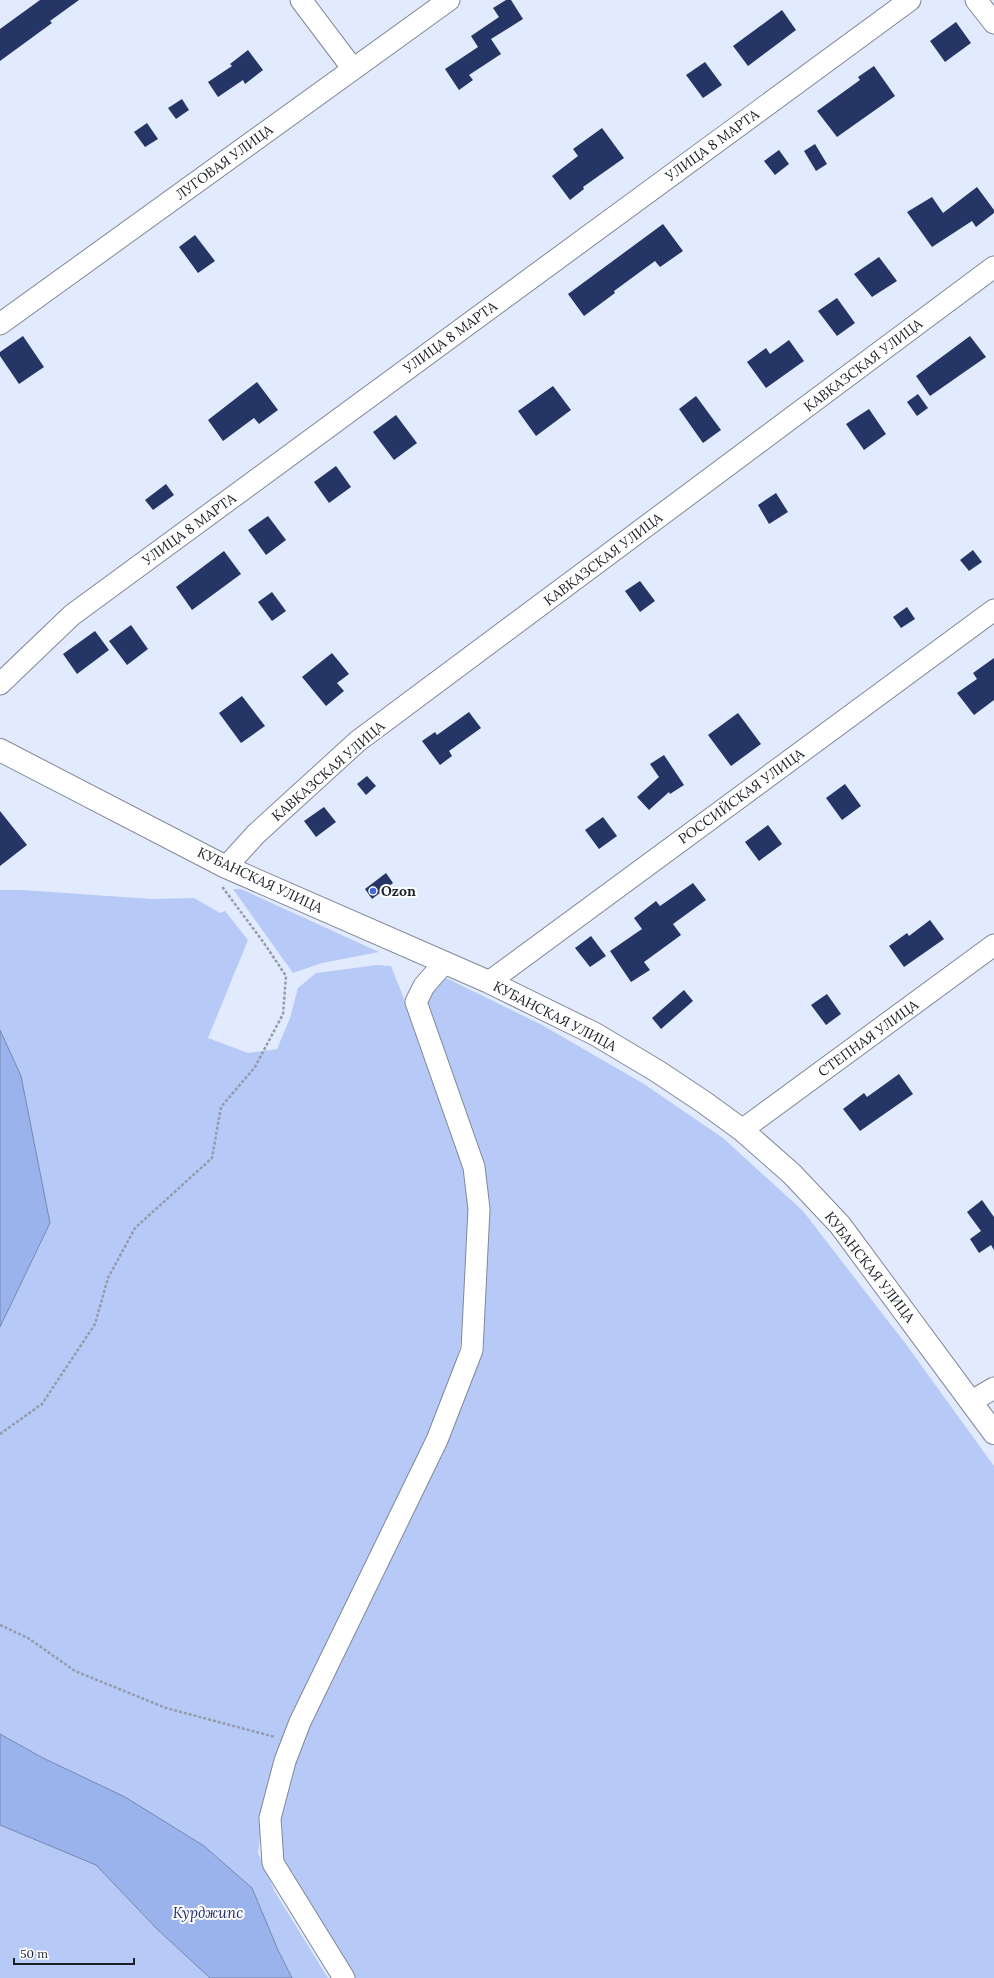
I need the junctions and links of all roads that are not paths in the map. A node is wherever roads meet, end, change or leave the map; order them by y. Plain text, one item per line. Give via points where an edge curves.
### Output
1 (301, 0) edge
2 (449, 0) edge
3 (910, 0) edge
4 (976, 0) edge
5 (994, 23) edge
6 (353, 69) junction
7 (994, 267) edge
8 (0, 324) edge
9 (994, 610) edge
10 (0, 684) edge
11 (0, 750) edge
12 (226, 866) junction
13 (994, 945) edge
14 (444, 963) junction
15 (489, 982) junction
16 (742, 1130) junction
17 (994, 1388) edge
18 (972, 1401) junction
19 (994, 1433) edge
20 (344, 1978) edge

1 - 6 street
2 - 6 street, ЛУГОВАЯ УЛИЦА
3 - 10 street, УЛИЦА 8 МАРТА via 72,615
4 - 5 street
6 - 8 street, ЛУГОВАЯ УЛИЦА
7 - 12 street, КАВКАЗСКАЯ УЛИЦА via 358,741 256,834
9 - 15 street, РОССИЙСКАЯ УЛИЦА
11 - 12 main road, КУБАНСКАЯ УЛИЦА
12 - 14 main road, КУБАНСКАЯ УЛИЦА
13 - 16 street, СТЕПНАЯ УЛИЦА
14 - 15 main road, КУБАНСКАЯ УЛИЦА
14 - 20 street via 424,986 416,1002 474,1167 479,1209 472,1350 437,1440 292,1742 270,1818 273,1863
15 - 16 main road, КУБАНСКАЯ УЛИЦА via 595,1034 657,1071
16 - 18 main road, КУБАНСКАЯ УЛИЦА via 792,1174 840,1225
17 - 18 street
18 - 19 main road, КУБАНСКАЯ УЛИЦА

